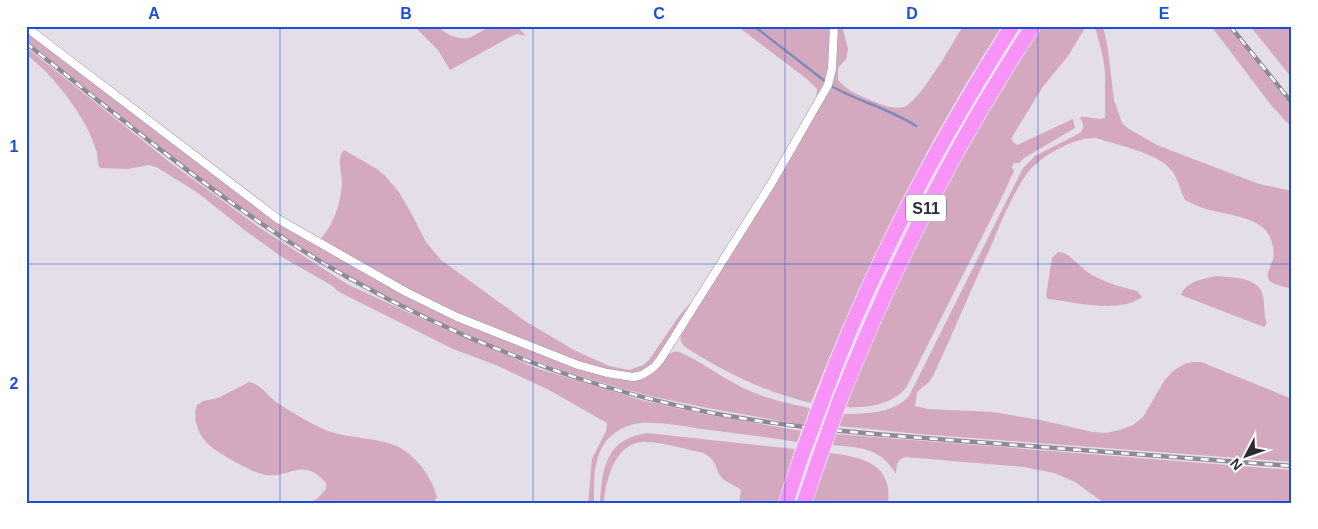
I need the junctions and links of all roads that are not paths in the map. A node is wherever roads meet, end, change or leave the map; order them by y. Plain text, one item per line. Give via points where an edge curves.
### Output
1 (834, 26) edge
2 (1012, 26) edge
3 (1033, 26) edge
4 (26, 27) edge
5 (786, 503) edge
6 (804, 503) edge

1 - 4 street via 828,85 776,177 660,360 648,372 634,377 578,365 440,309 300,234
2 - 5 highway, S11, bridge via 916,189 835,364
3 - 6 highway, S11, bridge via 976,117 920,218 840,400

